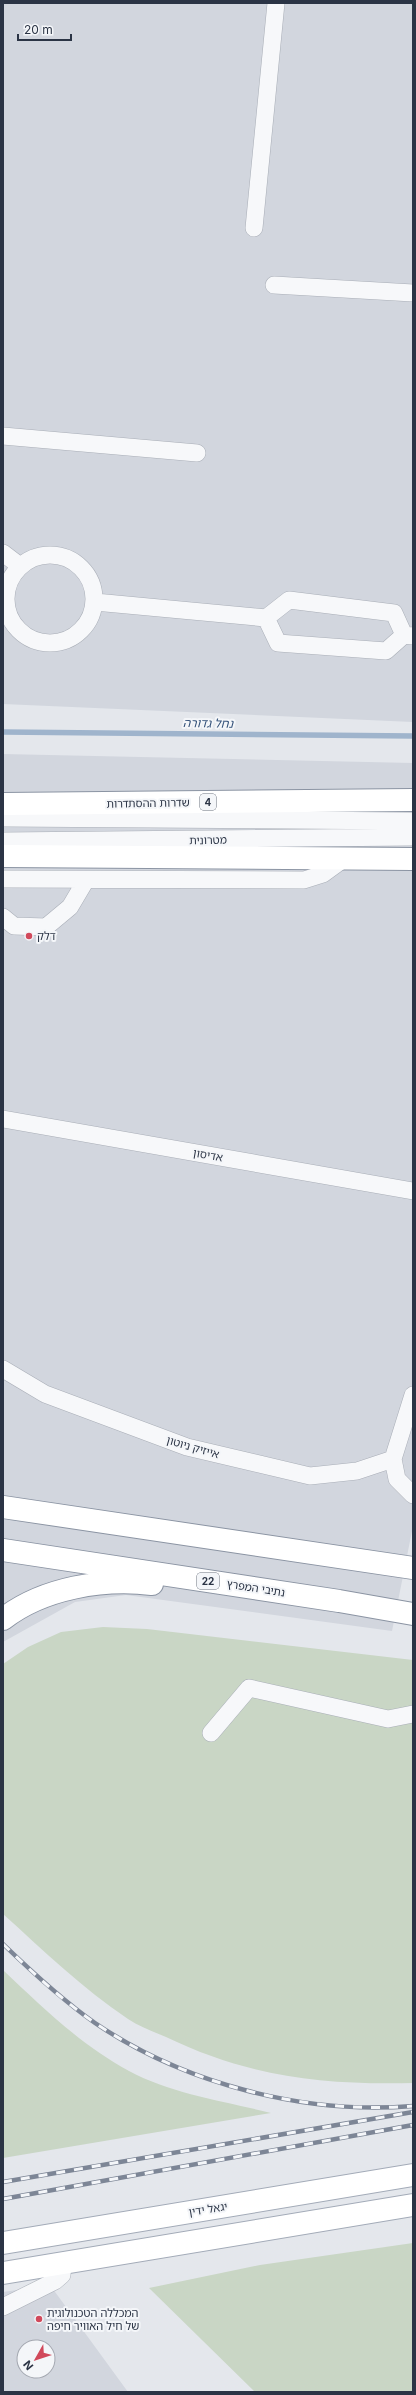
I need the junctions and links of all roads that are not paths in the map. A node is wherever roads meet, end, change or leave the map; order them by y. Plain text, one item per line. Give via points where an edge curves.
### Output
1 (276, 3) edge
2 (254, 228) dead end
3 (274, 285) dead end
4 (413, 293) edge
5 (3, 436) edge
6 (197, 453) dead end
7 (3, 553) edge
8 (20, 566) junction
9 (95, 602) junction
10 (266, 618) junction
11 (408, 636) edge
12 (413, 800) edge
13 (3, 804) edge
14 (3, 818) edge
15 (413, 821) edge
16 (413, 837) edge
17 (3, 841) edge
18 (3, 856) edge
19 (345, 858) junction
20 (413, 859) edge
21 (3, 879) edge
22 (86, 880) junction
23 (3, 917) edge
24 (3, 1119) edge
25 (413, 1191) edge
26 (3, 1369) edge
27 (413, 1395) edge
28 (393, 1459) junction
29 (413, 1495) edge
30 (3, 1507) edge
31 (3, 1550) edge
32 (413, 1568) edge
33 (339, 1601) junction
34 (413, 1614) edge
35 (3, 1619) edge
36 (413, 1714) edge
37 (211, 1733) dead end
38 (413, 2175) edge
39 (413, 2205) edge
40 (3, 2243) edge
41 (63, 2264) junction
42 (3, 2273) edge
43 (3, 2307) edge

1 - 2 street
3 - 4 street
5 - 6 street
7 - 8 street
8 - 9 street via 33,558 62,556 76,563 87,574 93,587
8 - 9 street via 11,578 6,592 6,606 11,620 20,631 32,639 46,643 60,642 73,637 84,628
9 - 10 street
10 - 11 street via 289,600 387,612 394,613
10 - 11 street via 278,643 386,652
12 - 13 main road, שדרות ההסתדרות / 4
14 - 15 street, מטרונית
16 - 17 street, מטרונית
18 - 19 main road
19 - 20 main road
19 - 22 street via 323,874 304,880
21 - 22 street
22 - 23 street via 70,907 46,927 14,926
24 - 25 street, אדיסון
26 - 28 street, אייזיק ניוטון via 45,1394 187,1447 310,1476 357,1471
27 - 28 street
28 - 29 street via 396,1479
30 - 32 main road
31 - 33 main road, נתיבי המפרץ / 22
33 - 34 main road, נתיבי המפרץ / 22
33 - 35 main road via 146,1584 105,1583 39,1598
36 - 37 street via 388,1718 249,1688
38 - 40 main road, יגאל ידין
39 - 41 main road
41 - 42 main road
41 - 43 street via 62,2275 50,2285

